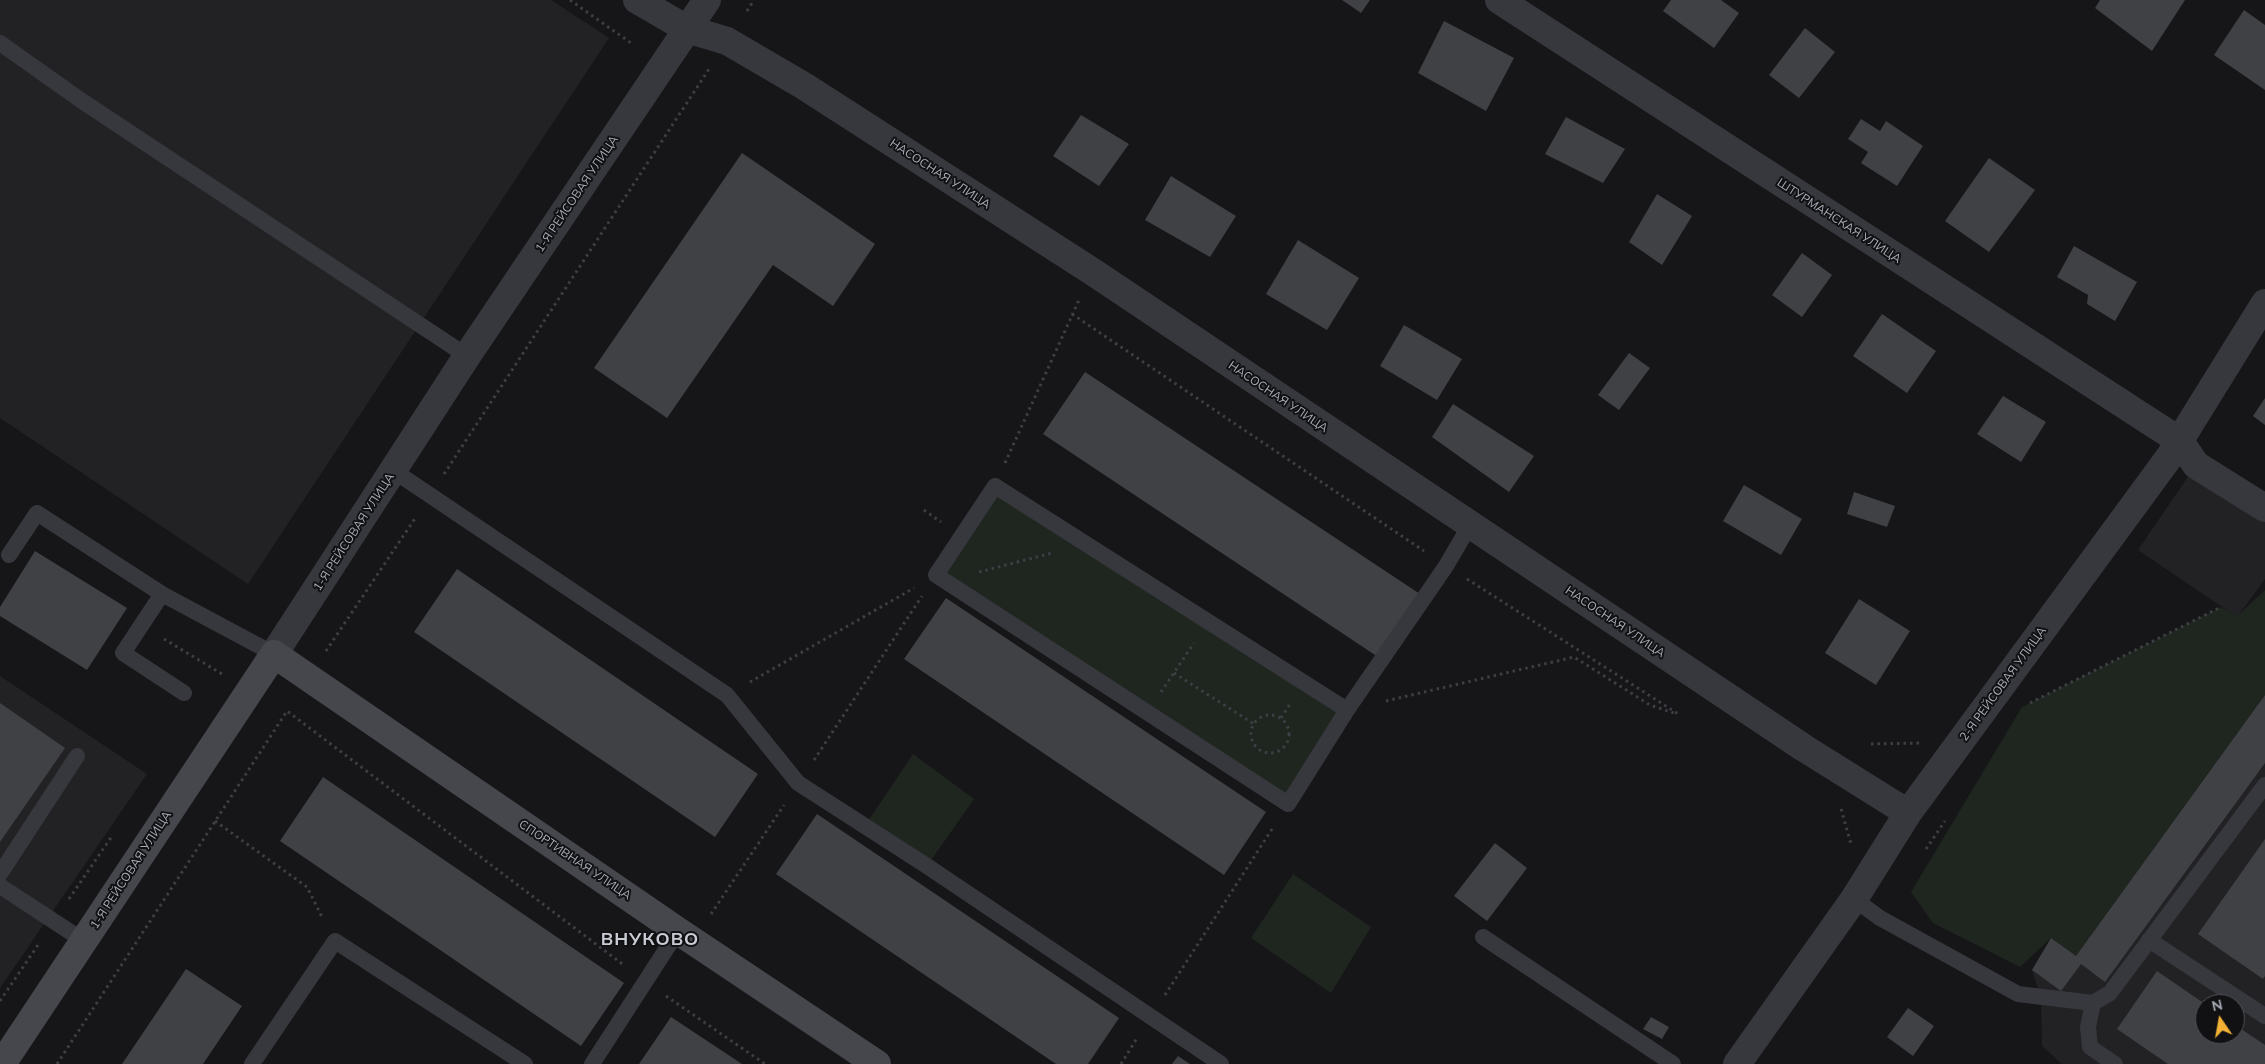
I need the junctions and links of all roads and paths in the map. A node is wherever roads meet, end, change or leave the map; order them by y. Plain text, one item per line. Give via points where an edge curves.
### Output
1 (570, 0) edge
2 (637, 0) edge
3 (707, 0) edge
4 (754, 0) edge
5 (1499, 0) edge
6 (747, 11) dead end
7 (687, 29) junction
8 (0, 43) edge
9 (632, 43) dead end
10 (712, 64) dead end
11 (1093, 272) junction
12 (2265, 303) edge
13 (1072, 314) junction
14 (467, 356) junction
15 (2180, 441) junction
16 (394, 471) junction
17 (995, 486) junction
18 (431, 495) junction
19 (2265, 508) edge
20 (1470, 525) junction
21 (1086, 544) junction
22 (9, 554) dead end
23 (1446, 566) junction
24 (940, 578) junction
25 (162, 594) junction
26 (2221, 607) dead end
27 (148, 616) junction
28 (1209, 622) junction
29 (274, 654) junction
30 (323, 655) dead end
31 (222, 673) dead end
32 (1174, 673) junction
33 (184, 693) dead end
34 (727, 695) junction
35 (2022, 707) dead end
36 (1348, 710) junction
37 (1147, 713) junction
38 (1254, 724) junction
39 (1924, 742) dead end
40 (1871, 744) dead end
41 (77, 756) dead end
42 (798, 784) junction
43 (2265, 785) edge
44 (1288, 804) junction
45 (1908, 813) junction
46 (216, 821) junction
47 (0, 874) edge
48 (0, 886) edge
49 (1854, 899) junction
50 (686, 935) junction
51 (1483, 937) dead end
52 (2149, 940) junction
53 (84, 941) junction
54 (335, 941) junction
55 (646, 982) junction
56 (2093, 1003) junction
57 (2264, 1013) edge
58 (1151, 1017) junction
59 (2, 1064) edge
60 (57, 1064) edge
61 (252, 1064) edge
62 (525, 1064) edge
63 (592, 1064) edge
64 (765, 1064) edge
65 (877, 1064) edge
66 (1121, 1064) edge
67 (1221, 1064) edge
68 (1673, 1064) edge
69 (1737, 1064) edge
70 (2115, 1064) edge

1 - 9 path
2 - 7 street, НАСОСНАЯ УЛИЦА
3 - 7 street, 1-Я РЕЙСОВАЯ УЛИЦА
4 - 6 path
5 - 15 street, ШТУРМАНСКАЯ УЛИЦА
7 - 11 street, НАСОСНАЯ УЛИЦА via 727,41 804,86
7 - 14 street, 1-Я РЕЙСОВАЯ УЛИЦА
8 - 14 lane via 82,101
10 - 18 path
11 - 13 path
11 - 20 street, НАСОСНАЯ УЛИЦА
12 - 15 street, 2-Я РЕЙСОВАЯ УЛИЦА
13 - 17 path
13 - 23 path
14 - 16 street, 1-Я РЕЙСОВАЯ УЛИЦА
15 - 19 street via 2196,465
15 - 45 street, 2-Я РЕЙСОВАЯ УЛИЦА
16 - 18 lane
16 - 29 street, 1-Я РЕЙСОВАЯ УЛИЦА
17 - 21 lane
17 - 24 lane
18 - 30 path
18 - 34 lane
20 - 23 lane
20 - 45 street, НАСОСНАЯ УЛИЦА via 1804,748
21 - 24 path
21 - 28 lane
22 - 25 lane via 37,513
23 - 36 lane
23 - 36 path via 1680,715 1650,706 1574,657
24 - 34 path
24 - 37 lane
24 - 42 path
25 - 27 lane
25 - 29 lane
26 - 35 path
27 - 31 path via 162,638
27 - 33 lane via 123,653
28 - 32 path
28 - 36 lane
29 - 50 street, СПОРТИВНАЯ УЛИЦА
29 - 53 street, 1-Я РЕЙСОВАЯ УЛИЦА
32 - 37 path
32 - 38 path
34 - 42 lane
36 - 44 lane
37 - 44 lane
38 - 38 path via 1269,714 1281,718 1289,729 1288,742 1279,751 1260,750 1251,735
39 - 40 path
41 - 47 lane
42 - 50 path
42 - 58 lane via 927,866
43 - 52 lane
44 - 58 path
45 - 49 street, 2-Я РЕЙСОВАЯ УЛИЦА
46 - 54 path via 307,887
46 - 55 path via 288,711
46 - 60 path
48 - 53 lane
49 - 56 lane via 1880,918 2018,994
49 - 69 street, 2-Я РЕЙСОВАЯ УЛИЦА
50 - 55 lane
50 - 65 street, СПОРТИВНАЯ УЛИЦА
51 - 68 lane
52 - 56 lane via 2110,993
52 - 57 lane
53 - 59 street, 1-Я РЕЙСОВАЯ УЛИЦА
54 - 61 lane
54 - 62 lane
55 - 63 lane
55 - 64 path
56 - 70 lane via 2088,1027 2090,1047
58 - 66 path
58 - 67 lane

